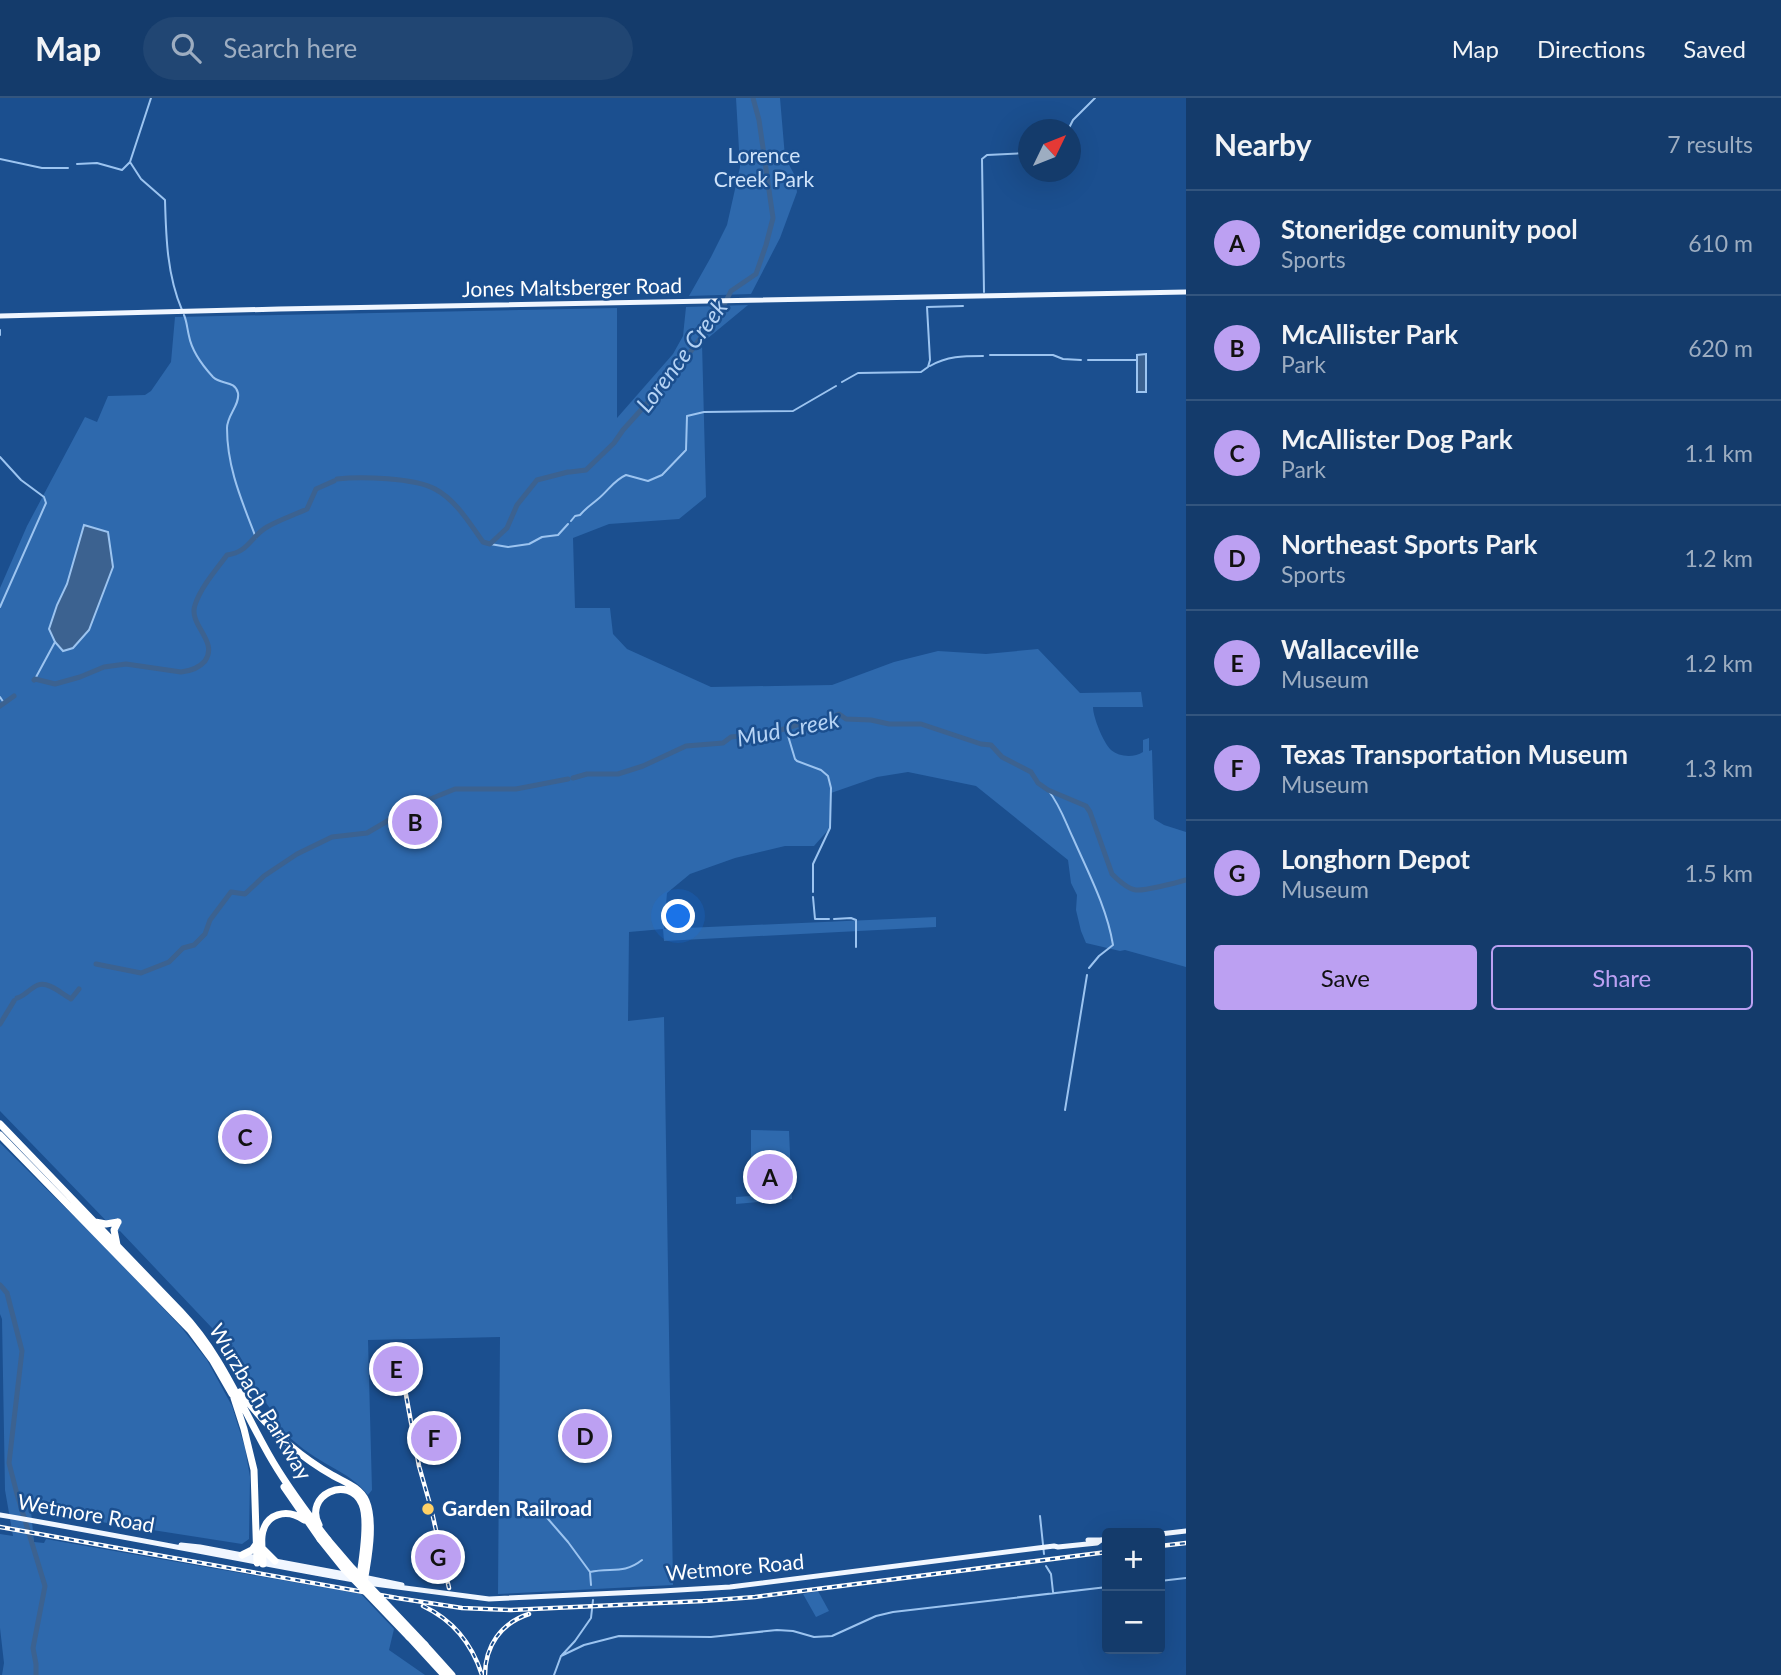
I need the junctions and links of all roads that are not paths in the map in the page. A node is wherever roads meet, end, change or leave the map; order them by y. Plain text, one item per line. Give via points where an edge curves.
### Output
1 (1186, 292) edge
2 (0, 316) edge
3 (0, 1124) edge
4 (0, 1135) edge
5 (93, 1221) junction
6 (117, 1246) junction
7 (223, 1368) junction
8 (234, 1398) junction
9 (2, 1515) edge
10 (308, 1522) junction
11 (1186, 1531) edge
12 (1165, 1533) edge
13 (324, 1540) junction
14 (1102, 1541) edge
15 (167, 1544) junction
16 (260, 1545) junction
17 (242, 1555) junction
18 (260, 1561) junction
19 (275, 1561) junction
20 (348, 1574) junction
21 (363, 1575) junction
22 (376, 1579) joint
23 (418, 1589) junction
24 (443, 1675) edge
25 (452, 1675) edge

1 - 2 main road, Jones Maltsberger Road
3 - 5 highway, Wurzbach Parkway
4 - 8 highway, Wurzbach Parkway via 190,1331
5 - 6 highway, Wurzbach Parkway
5 - 6 highway via 118,1222 114,1233
6 - 7 highway, Wurzbach Parkway via 190,1321
7 - 13 highway, Wurzbach Parkway via 270,1456
7 - 21 highway via 274,1432 364,1497 369,1520
8 - 10 highway, Wurzbach Parkway
8 - 16 highway via 254,1470
9 - 15 main road, Wetmore Road
10 - 13 highway, Wurzbach Parkway
10 - 16 highway via 293,1514 276,1515 264,1528
11 - 12 main road
13 - 21 highway via 316,1520 318,1503 333,1490 349,1491 363,1507
13 - 24 highway, Wurzbach Parkway, bridge via 344,1569
13 - 25 highway, Wurzbach Parkway, bridge
14 - 23 main road, Wetmore Road via 730,1587 511,1599
15 - 17 main road, Wetmore Road
15 - 18 main road, Wetmore Road
16 - 17 highway
16 - 18 highway
16 - 19 highway
17 - 18 main road, Wetmore Road
18 - 19 main road, Wetmore Road
18 - 21 main road, Wetmore Road
19 - 20 main road, Wetmore Road
20 - 21 main road, Wetmore Road
20 - 21 highway
21 - 22 highway
21 - 23 main road, Wetmore Road
22 - 23 main road, Wetmore Road

